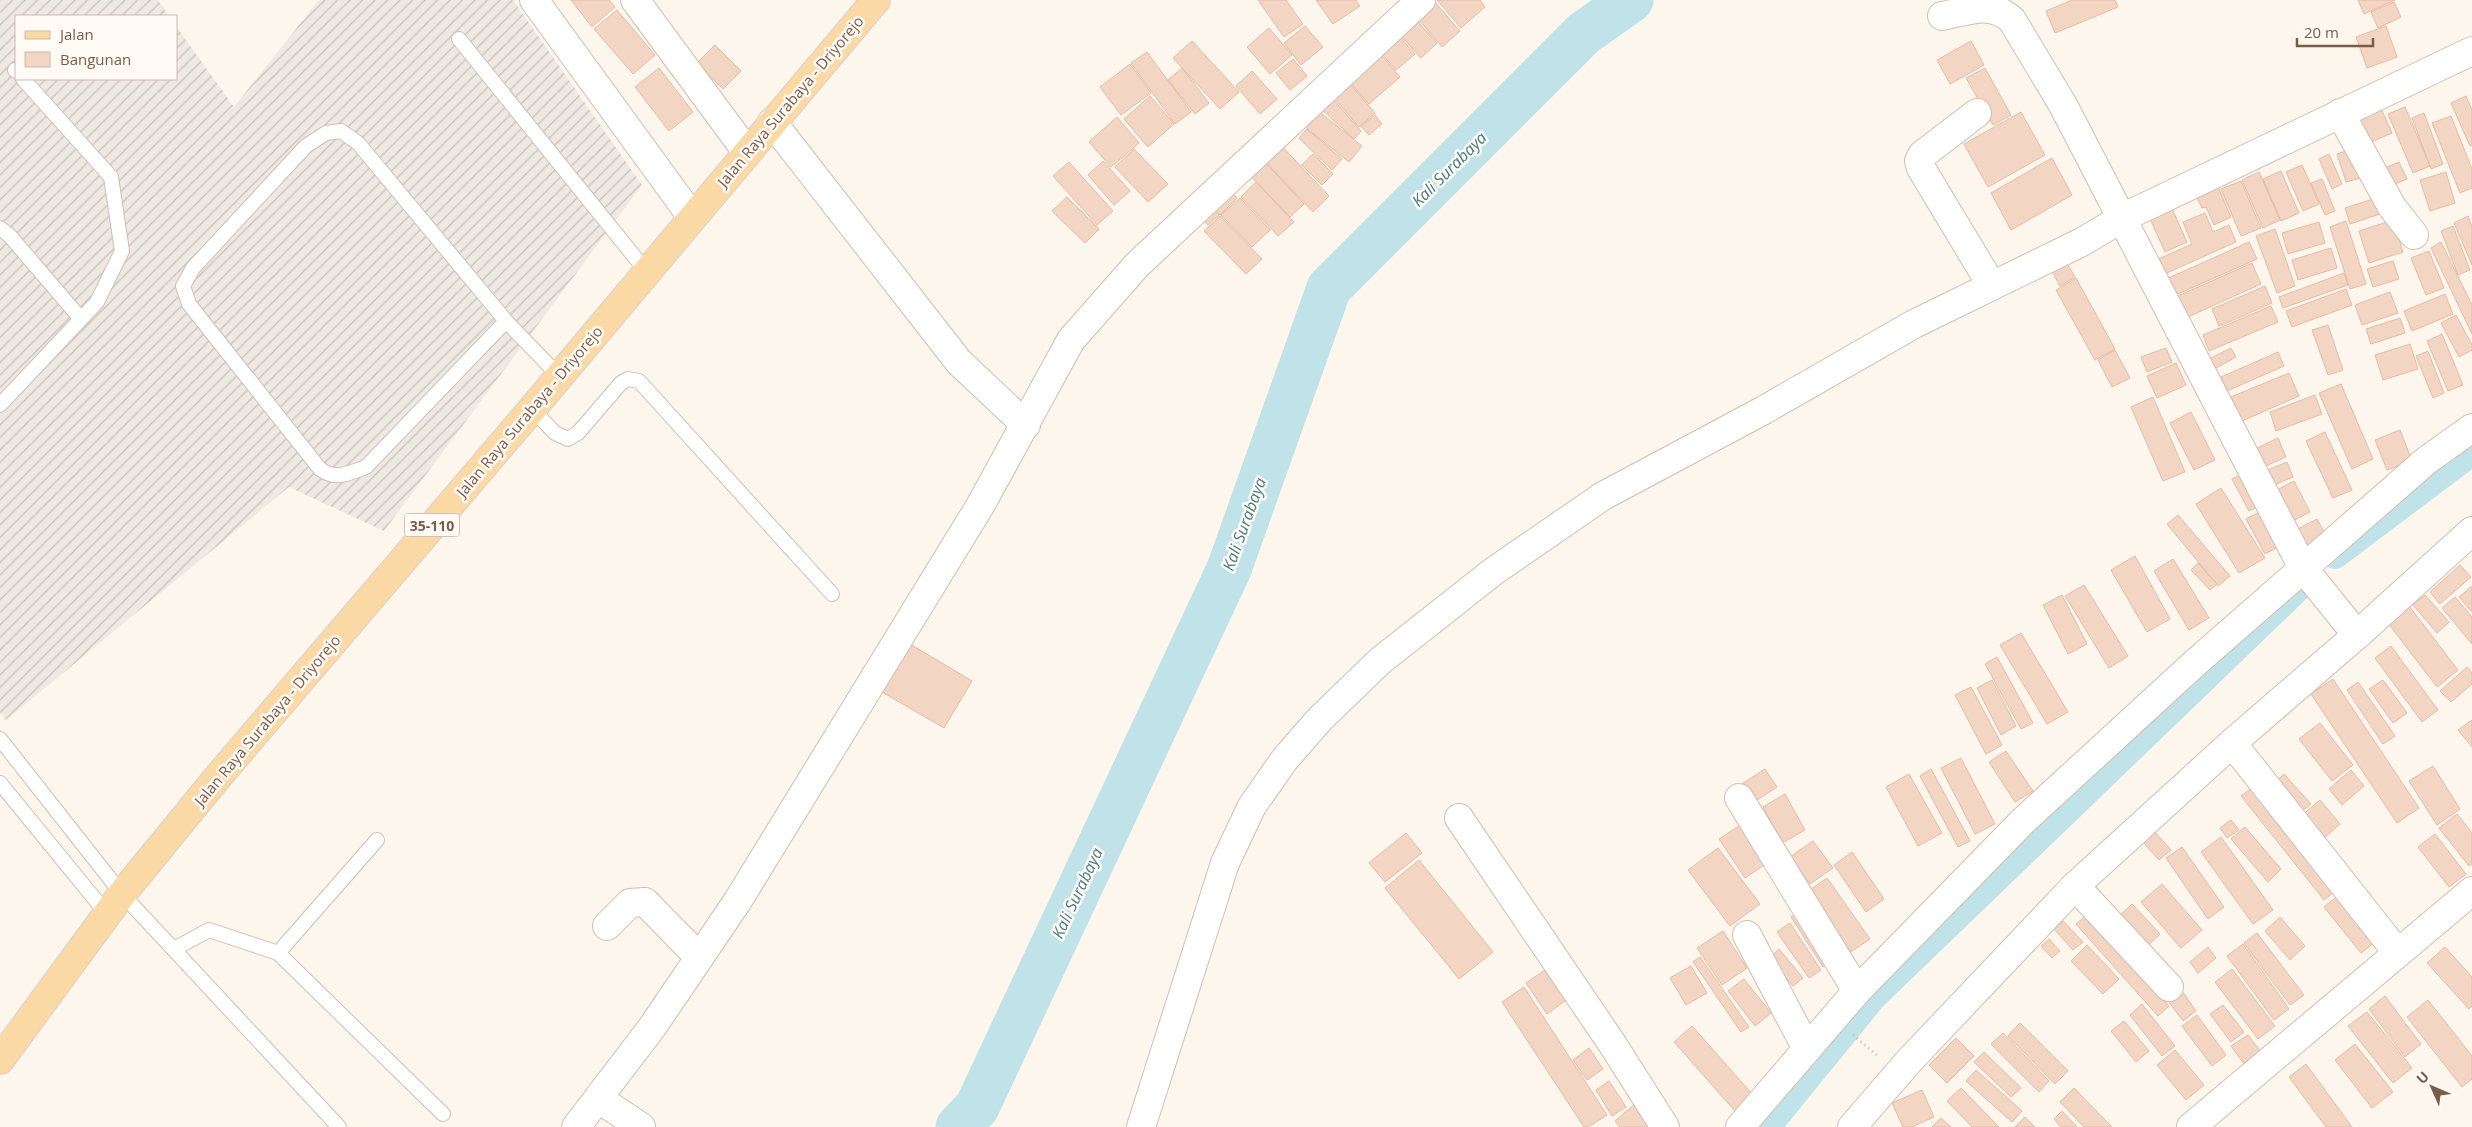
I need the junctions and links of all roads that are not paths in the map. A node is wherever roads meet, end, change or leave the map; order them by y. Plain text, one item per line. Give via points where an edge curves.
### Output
1 (534, 0) edge
2 (634, 0) edge
3 (868, 3) edge
4 (1410, 3) edge
5 (1942, 16) dead end
6 (459, 39) dead end
7 (2472, 51) edge
8 (23, 80) edge
9 (1977, 113) dead end
10 (2340, 113) junction
11 (772, 122) junction
12 (747, 152) junction
13 (692, 217) junction
14 (2122, 218) junction
15 (0, 228) edge
16 (2414, 235) dead end
17 (646, 271) junction
18 (1992, 286) junction
19 (81, 319) junction
20 (506, 321) junction
21 (559, 376) junction
22 (0, 404) edge
23 (532, 409) junction
24 (1026, 425) junction
25 (2472, 428) edge
26 (2472, 531) edge
27 (2306, 571) junction
28 (832, 594) dead end
29 (2349, 625) junction
30 (0, 739) edge
31 (2232, 743) junction
32 (0, 783) edge
33 (1739, 798) dead end
34 (1459, 818) dead end
35 (377, 840) dead end
36 (2075, 886) junction
37 (2472, 891) edge
38 (115, 904) junction
39 (607, 926) dead end
40 (1747, 935) dead end
41 (174, 949) junction
42 (2397, 952) junction
43 (278, 954) junction
44 (700, 957) junction
45 (2169, 987) dead end
46 (1857, 991) junction
47 (1807, 1049) junction
48 (0, 1060) edge
49 (599, 1098) junction
50 (443, 1114) dead end
51 (339, 1127) edge
52 (576, 1127) edge
53 (641, 1127) edge
54 (1141, 1127) edge
55 (1665, 1127) edge
56 (1740, 1127) edge
57 (1852, 1127) edge
58 (2191, 1127) edge

1 - 13 street
2 - 12 street
3 - 11 main road, Jalan Raya Surabaya - Driyorejo / 35-110
4 - 24 street via 1137,265 1071,340
5 - 14 street via 1991,7 2012,20 2063,105
6 - 17 lane
7 - 10 street
8 - 19 lane via 111,177 122,252 96,302
9 - 18 street via 1922,155 1919,161
10 - 14 street
10 - 16 street via 2392,207
11 - 12 main road, Jalan Raya Surabaya - Driyorejo / 35-110
11 - 24 street via 959,362
12 - 13 main road, Jalan Raya Surabaya - Driyorejo / 35-110
13 - 17 main road, Jalan Raya Surabaya - Driyorejo / 35-110
14 - 18 street via 2082,242
14 - 27 street
15 - 19 lane
17 - 21 main road, Jalan Raya Surabaya - Driyorejo / 35-110
18 - 54 street via 1914,324 1764,410 1603,496 1486,577 1380,661 1320,719 1285,759 1252,806 1225,862
19 - 22 lane
20 - 20 lane via 366,467 343,476 328,475 320,470 189,304 184,286 193,268 306,146 326,133 341,131 358,143
20 - 21 lane
21 - 23 main road, Jalan Raya Surabaya - Driyorejo / 35-110
23 - 28 lane via 555,434 568,438 578,434 621,383 628,379 636,380
23 - 38 main road, Jalan Raya Surabaya - Driyorejo / 35-110 via 341,631
24 - 44 street via 852,717
25 - 27 street via 2427,460
26 - 29 street
27 - 29 street
27 - 46 street via 2195,663 2023,821
29 - 31 street
30 - 38 lane
31 - 36 street
31 - 42 street
32 - 38 lane
33 - 46 street
34 - 55 street
35 - 43 lane
36 - 45 street
36 - 57 street via 1909,1061
37 - 42 street
38 - 41 lane
38 - 48 main road, Jalan Raya Surabaya - Driyorejo / 35-110
39 - 44 street via 630,903 645,902
40 - 47 street
41 - 43 lane via 209,930
41 - 51 lane
42 - 58 street
43 - 50 lane
44 - 49 street
46 - 47 street
47 - 56 street
49 - 52 street
49 - 53 street

